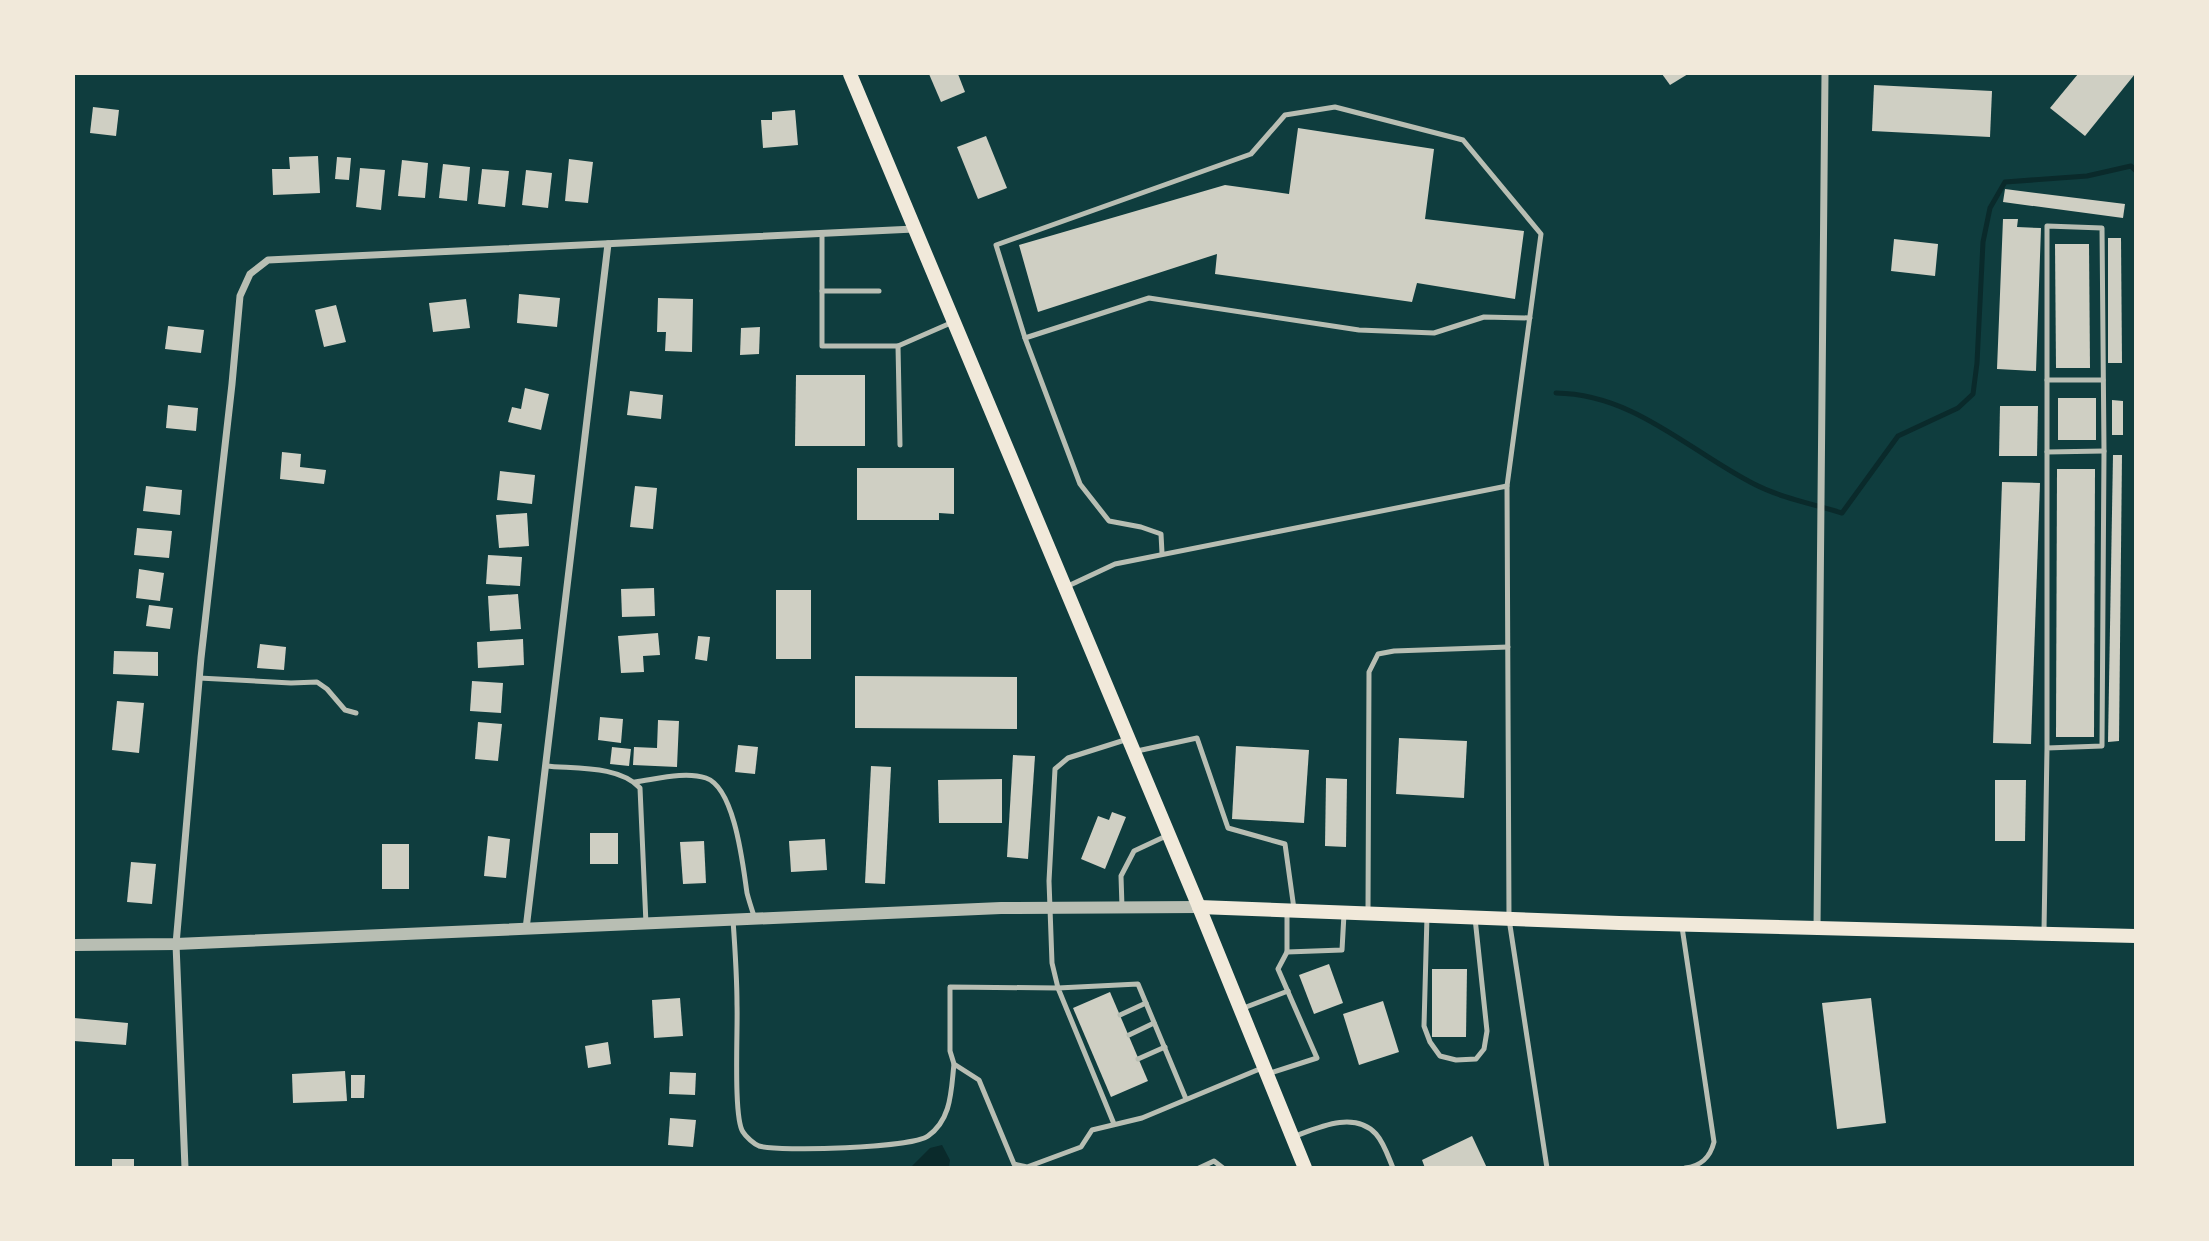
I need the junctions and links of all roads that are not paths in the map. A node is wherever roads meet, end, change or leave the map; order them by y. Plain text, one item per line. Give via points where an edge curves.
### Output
1 (850, 74) edge
2 (1825, 74) edge
3 (914, 229) junction
4 (822, 233) junction
5 (608, 244) junction
6 (822, 291) junction
7 (879, 291) dead end
8 (1530, 318) junction
9 (953, 322) junction
10 (1025, 338) junction
11 (898, 346) junction
12 (2047, 380) junction
13 (2104, 380) junction
14 (900, 445) dead end
15 (2048, 452) junction
16 (2104, 452) junction
17 (1507, 486) junction
18 (1162, 553) junction
19 (1065, 587) junction
20 (1508, 647) junction
21 (199, 678) junction
22 (356, 713) dead end
23 (1131, 745) junction
24 (2047, 748) junction
25 (546, 766) junction
26 (635, 782) junction
27 (1169, 835) junction
28 (1051, 907) junction
29 (1122, 907) junction
30 (1199, 907) junction
31 (1291, 911) junction
32 (1344, 912) junction
33 (1368, 914) junction
34 (1427, 916) junction
35 (1475, 918) junction
36 (755, 919) junction
37 (1509, 919) junction
38 (733, 920) junction
39 (646, 923) junction
40 (1682, 925) junction
41 (526, 929) junction
42 (1817, 929) junction
43 (2044, 934) junction
44 (2136, 936) edge
45 (176, 944) junction
46 (74, 945) edge
47 (1287, 952) junction
48 (1058, 988) junction
49 (1288, 990) junction
50 (1146, 1003) junction
51 (1241, 1009) junction
52 (1120, 1015) dead end
53 (1154, 1023) junction
54 (1129, 1035) dead end
55 (1165, 1047) junction
56 (1139, 1059) dead end
57 (954, 1064) junction
58 (1266, 1071) junction
59 (1186, 1099) junction
60 (1114, 1124) junction
61 (1293, 1137) junction
62 (185, 1167) edge
63 (1199, 1167) edge
64 (1223, 1167) edge
65 (1306, 1167) edge
66 (1393, 1167) edge
67 (1547, 1167) edge
68 (1685, 1167) edge

1 - 3 main road
2 - 42 street
3 - 4 street
3 - 9 main road
4 - 5 street
4 - 6 lane
5 - 21 street via 268,260 250,274 240,296
5 - 25 street
6 - 7 lane
6 - 11 lane via 822,346
8 - 10 lane via 1484,317 1434,333 1359,330 1149,298
8 - 10 lane via 1541,234 1462,139 1335,107 1285,115 1251,154 996,245
8 - 17 lane
9 - 11 lane
9 - 19 main road
10 - 18 lane via 1080,484 1109,521 1161,534
11 - 14 lane
12 - 13 lane
12 - 13 lane via 2047,226 2102,229
12 - 15 lane
13 - 16 lane
15 - 16 lane
15 - 24 lane
16 - 24 lane via 2102,746
17 - 18 lane
17 - 20 lane
18 - 19 lane via 1115,564
19 - 23 main road
20 - 33 lane via 1378,654 1369,672
20 - 37 lane
21 - 22 lane via 317,682 345,710
21 - 45 street
23 - 27 main road
23 - 28 lane via 1068,758 1055,768
23 - 31 lane via 1197,738 1228,828 1285,844
24 - 43 lane
25 - 26 lane via 598,771
25 - 41 street
26 - 36 lane via 698,776 712,780 740,839
26 - 39 lane via 642,795
27 - 29 lane via 1134,851 1121,876
27 - 30 main road
28 - 29 street
28 - 36 street
28 - 48 lane via 1052,963
29 - 30 street
30 - 31 main road
30 - 51 main road
31 - 32 main road
31 - 47 lane
32 - 33 main road
32 - 47 lane via 1342,950
33 - 34 main road
34 - 35 main road
34 - 35 lane via 1424,1026 1440,1056 1456,1059 1476,1059 1484,1049 1487,1031
35 - 37 main road
36 - 38 street
37 - 40 main road
37 - 67 lane
38 - 39 street
38 - 57 lane via 738,1107 741,1131 756,1145 782,1149 906,1144 928,1137 945,1117
39 - 41 street
40 - 42 main road
40 - 68 lane via 1714,1142 1703,1161
41 - 45 street
42 - 43 main road
43 - 44 main road
45 - 46 street
45 - 62 street
47 - 49 lane via 1279,969
48 - 50 lane via 1138,984
48 - 57 lane via 950,987
48 - 60 lane
49 - 51 lane
49 - 58 lane via 1317,1058
50 - 52 lane
50 - 53 lane
51 - 58 main road
53 - 54 lane
53 - 55 lane
55 - 56 lane
55 - 59 lane
57 - 60 lane via 979,1080 1014,1164 1027,1167 1081,1147 1092,1130
58 - 59 lane
58 - 61 main road
59 - 60 lane via 1142,1118
61 - 65 main road
61 - 66 lane via 1328,1124 1354,1123 1374,1132
63 - 64 lane via 1214,1161

